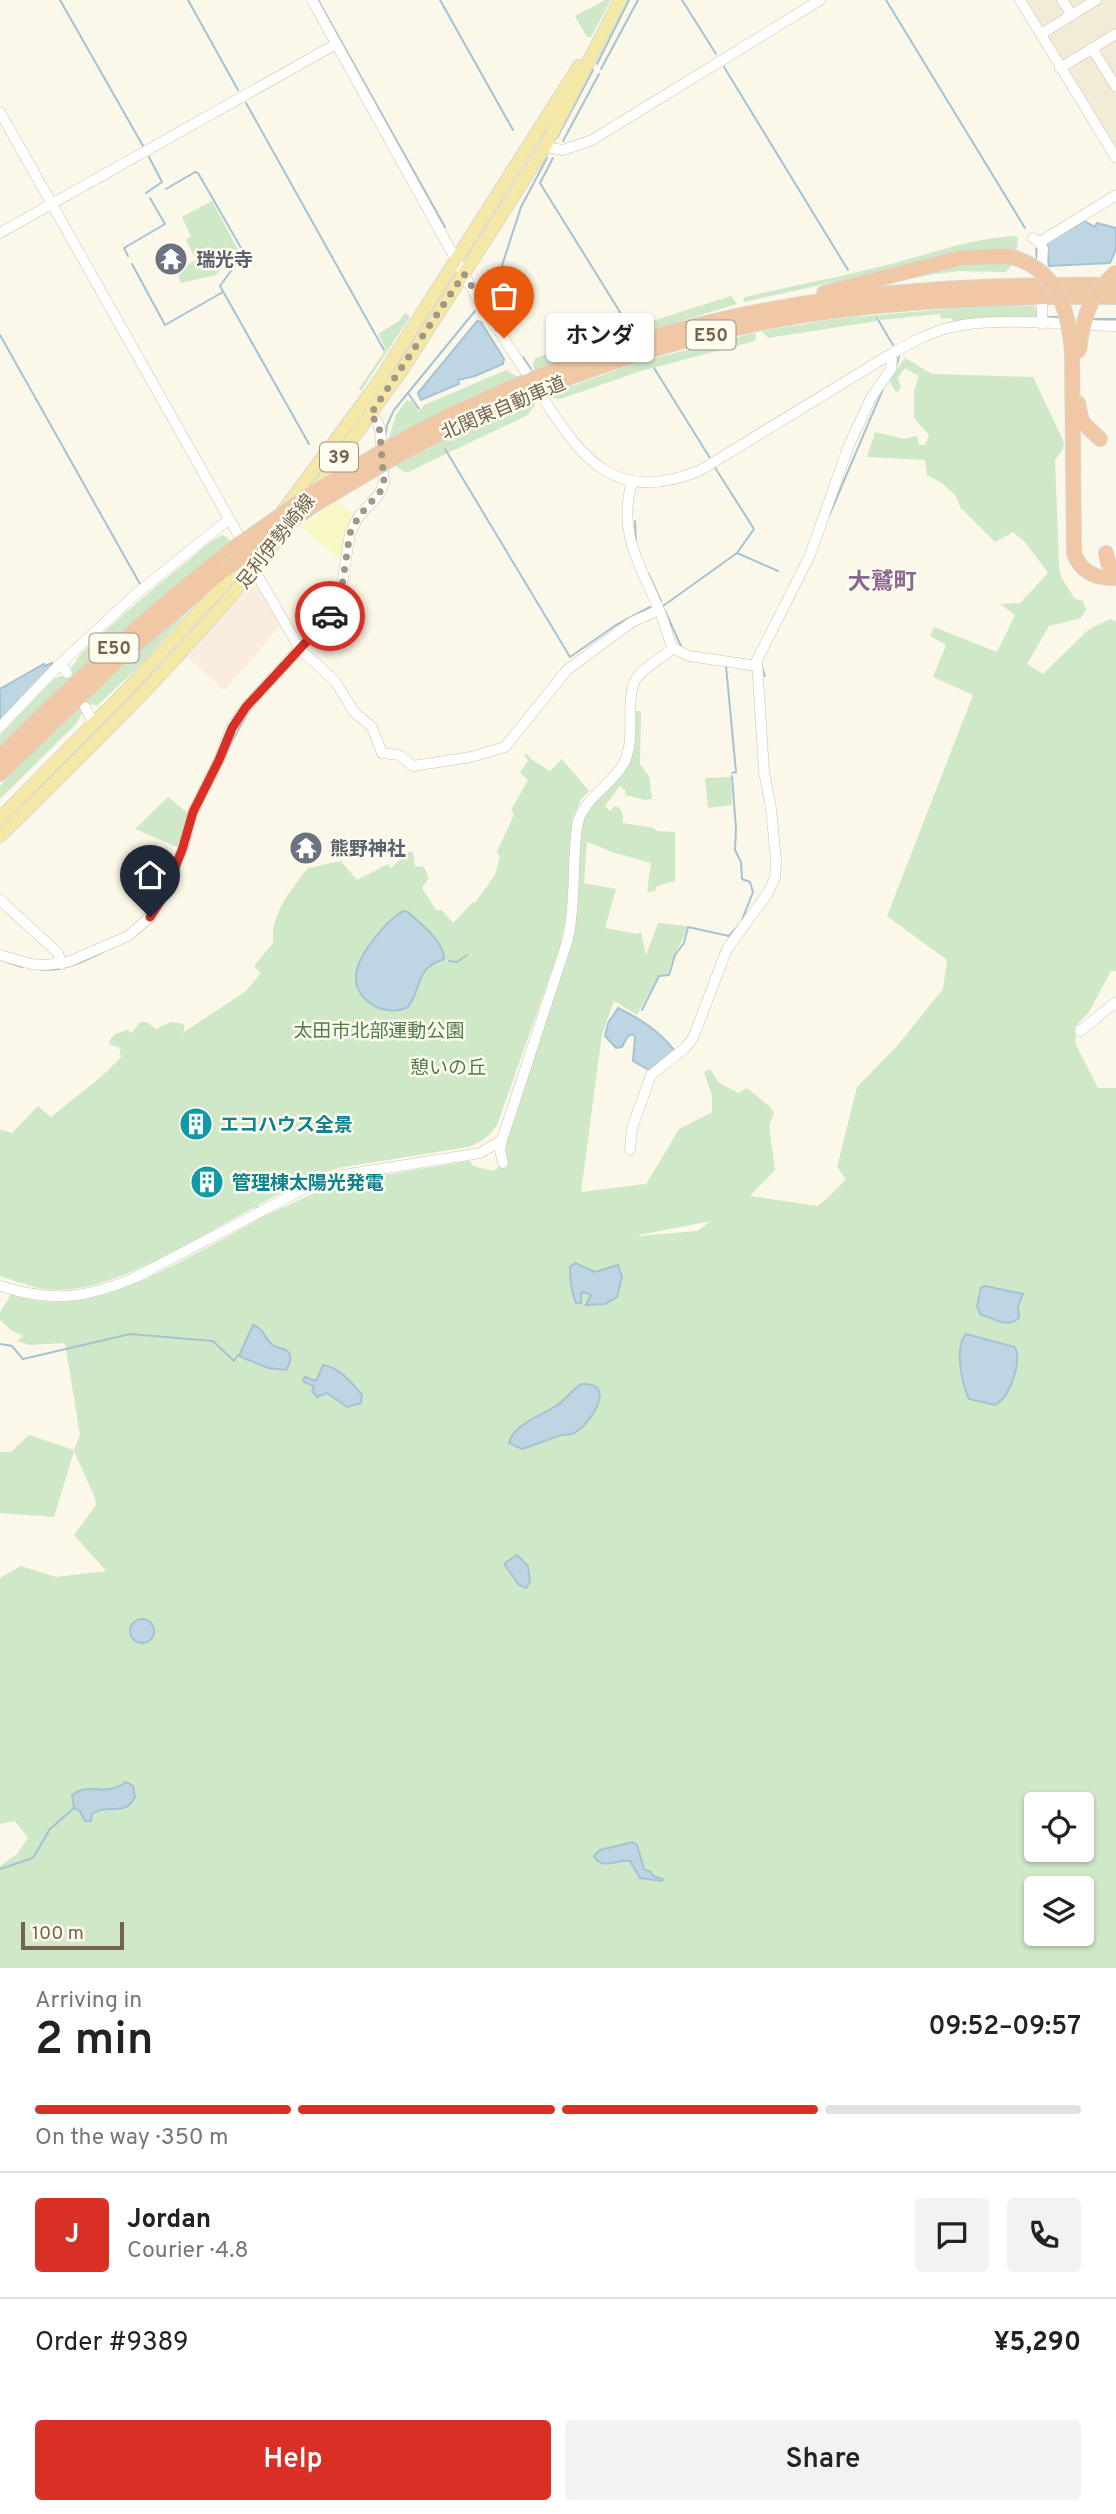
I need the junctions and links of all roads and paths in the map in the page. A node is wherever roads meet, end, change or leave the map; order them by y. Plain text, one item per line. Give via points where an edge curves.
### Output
1 (312, 0) edge
2 (620, 0) edge
3 (820, 0) edge
4 (1020, 0) edge
5 (1062, 0) edge
6 (1096, 0) edge
7 (1072, 15) junction
8 (607, 26) junction
9 (1041, 34) junction
10 (1116, 34) edge
11 (334, 40) junction
12 (1092, 48) junction
13 (1060, 68) junction
14 (1116, 87) edge
15 (0, 112) edge
16 (539, 128) junction
17 (545, 147) junction
18 (1116, 158) edge
19 (511, 175) junction
20 (1116, 195) edge
21 (52, 204) junction
22 (0, 233) edge
23 (457, 260) junction
24 (1116, 272) edge
25 (464, 274) junction
26 (1041, 276) dead end
27 (1116, 285) edge
28 (1116, 297) edge
29 (1046, 302) junction
30 (1116, 304) edge
31 (724, 320) junction
32 (1042, 324) junction
33 (1116, 326) edge
34 (1075, 352) junction
35 (889, 355) junction
36 (526, 371) dead end
37 (543, 398) dead end
38 (370, 415) junction
39 (1100, 439) dead end
40 (393, 452) junction
41 (632, 482) junction
42 (228, 520) junction
43 (1106, 553) dead end
44 (251, 563) junction
45 (1116, 570) edge
46 (1116, 578) edge
47 (659, 610) junction
48 (673, 648) junction
49 (300, 649) junction
50 (61, 663) junction
51 (757, 666) junction
52 (67, 673) dead end
53 (85, 707) dead end
54 (94, 724) junction
55 (0, 727) edge
56 (0, 757) edge
57 (0, 774) edge
58 (0, 818) edge
59 (0, 836) edge
60 (0, 900) edge
61 (0, 955) edge
62 (61, 964) junction
63 (1116, 1002) edge
64 (1080, 1031) dead end
65 (502, 1140) junction
66 (630, 1150) dead end
67 (503, 1163) dead end
68 (0, 1286) edge

1 - 11 street
2 - 8 main road, 足利伊勢崎線 / 39
3 - 17 street via 592,140 563,150
4 - 9 street
5 - 7 street
6 - 7 street
7 - 9 street
8 - 16 main road, 足利伊勢崎線 / 39
8 - 17 main road, 足利伊勢崎線 / 39
9 - 13 street
10 - 12 street
11 - 21 street
11 - 23 street
12 - 13 street
12 - 14 street
13 - 18 street
15 - 21 street
16 - 17 main road
16 - 19 main road, 足利伊勢崎線 / 39
17 - 19 main road via 532,149
17 - 25 main road, 足利伊勢崎線 / 39
19 - 23 main road, 足利伊勢崎線 / 39
20 - 26 street via 1037,240 1043,249
21 - 22 street
21 - 42 street
23 - 25 street
23 - 44 main road, 足利伊勢崎線 / 39
24 - 34 highway, bridge via 1089,304
25 - 36 street
25 - 38 main road, 足利伊勢崎線 / 39
27 - 31 highway, 北関東自動車道 / E50 via 906,291
28 - 29 highway, 北関東自動車道 / E50
29 - 30 highway
29 - 32 street
29 - 40 highway, 北関東自動車道 / E50 via 971,299 876,306 728,331 585,372
31 - 34 highway, bridge via 960,258 1008,256 1030,263 1053,282
31 - 40 highway, 北関東自動車道 / E50 via 620,347 549,372 481,400
32 - 33 street
32 - 35 street via 980,323 951,328 916,339
34 - 39 highway via 1079,415
34 - 46 highway via 1074,554 1086,572
35 - 41 street via 699,471 654,484
35 - 51 street via 891,369 865,410 810,555
37 - 41 street via 584,456
38 - 44 main road, 足利伊勢崎線 / 39
38 - 49 street via 379,424 384,482 350,533 339,606
40 - 56 highway, 北関東自動車道 / E50, bridge via 308,496 234,548 158,609
40 - 57 highway, 北関東自動車道 / E50, bridge via 224,570 117,661
41 - 47 street via 627,504 632,552
42 - 44 street
42 - 50 street via 136,594
43 - 45 highway via 1108,564
44 - 49 street
44 - 54 main road, 足利伊勢崎線 / 39
44 - 59 main road, 足利伊勢崎線 / 39 via 151,685
47 - 48 street
47 - 49 street via 632,622 567,670 505,747 417,766 399,755 382,752 372,727 355,712 335,681
48 - 51 street via 689,656
48 - 65 street via 637,678 628,755 579,820 568,939
49 - 62 street via 232,728 193,812 163,897 150,917 122,939
50 - 52 street
50 - 55 street
51 - 66 street via 775,878 727,949 692,1038 651,1075 632,1128
53 - 54 street
54 - 58 main road, 足利伊勢崎線 / 39
60 - 62 street via 58,953
61 - 62 street via 31,964
63 - 64 street
65 - 67 street
65 - 68 street via 480,1153 330,1178 109,1288 53,1298

